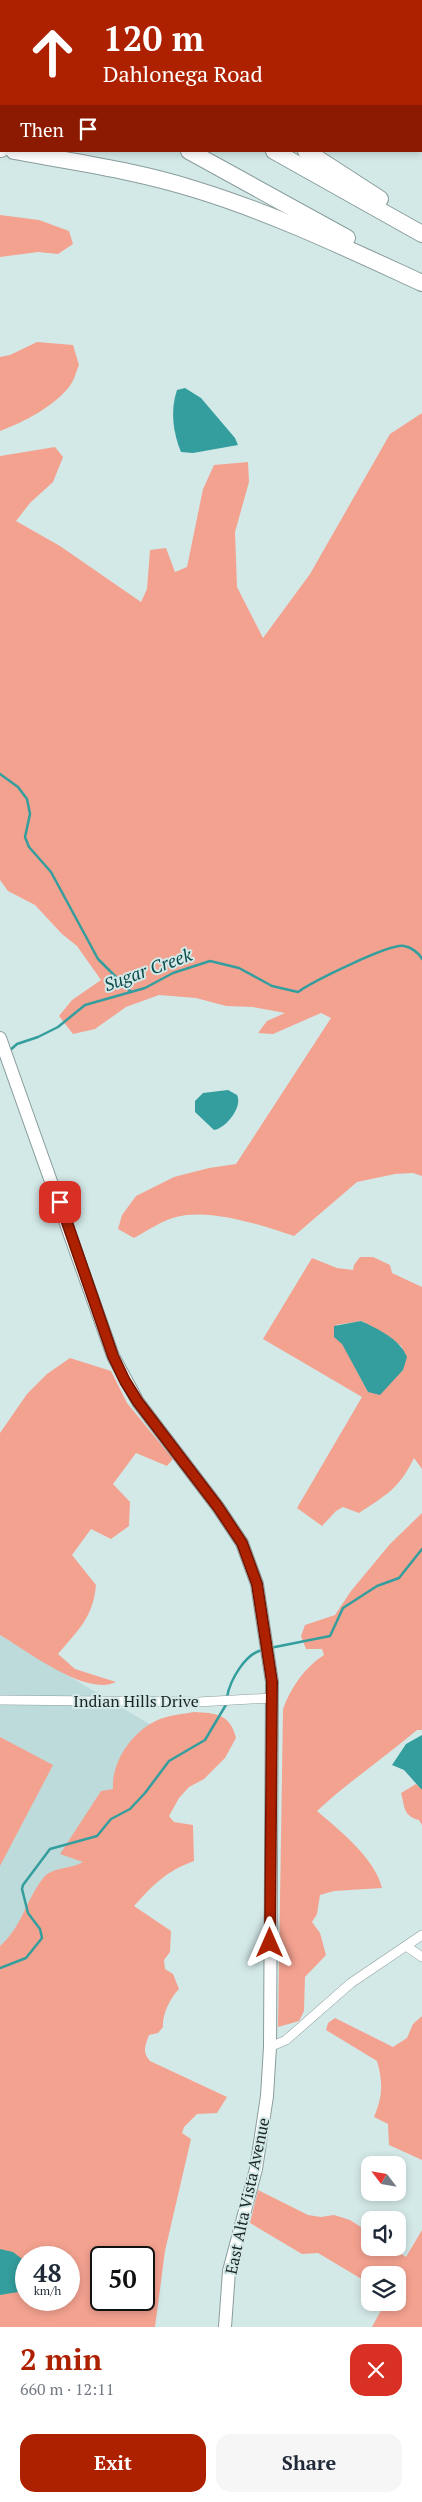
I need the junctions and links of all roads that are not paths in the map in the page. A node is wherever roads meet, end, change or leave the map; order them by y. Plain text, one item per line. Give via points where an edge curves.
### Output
1 (19, 152) edge
2 (191, 152) edge
3 (276, 152) edge
4 (308, 152) edge
5 (422, 226) edge
6 (422, 234) edge
7 (422, 276) edge
8 (422, 284) edge
9 (0, 1038) edge
10 (272, 1698) junction
11 (0, 1700) edge
12 (422, 1935) edge
13 (406, 1946) junction
14 (422, 1957) edge
15 (270, 2047) junction
16 (225, 2327) edge

1 - 8 highway via 112,169 204,192 268,214
2 - 7 highway
3 - 6 highway
4 - 5 highway
9 - 10 main road, East Alta Vista Avenue via 113,1356 138,1402 242,1543 257,1584 263,1614
10 - 11 street, Indian Hills Drive via 198,1702
10 - 15 main road, East Alta Vista Avenue
12 - 13 street
13 - 14 street
13 - 15 street via 329,2000 286,2040
15 - 16 main road, East Alta Vista Avenue via 267,2096 256,2166 230,2271

